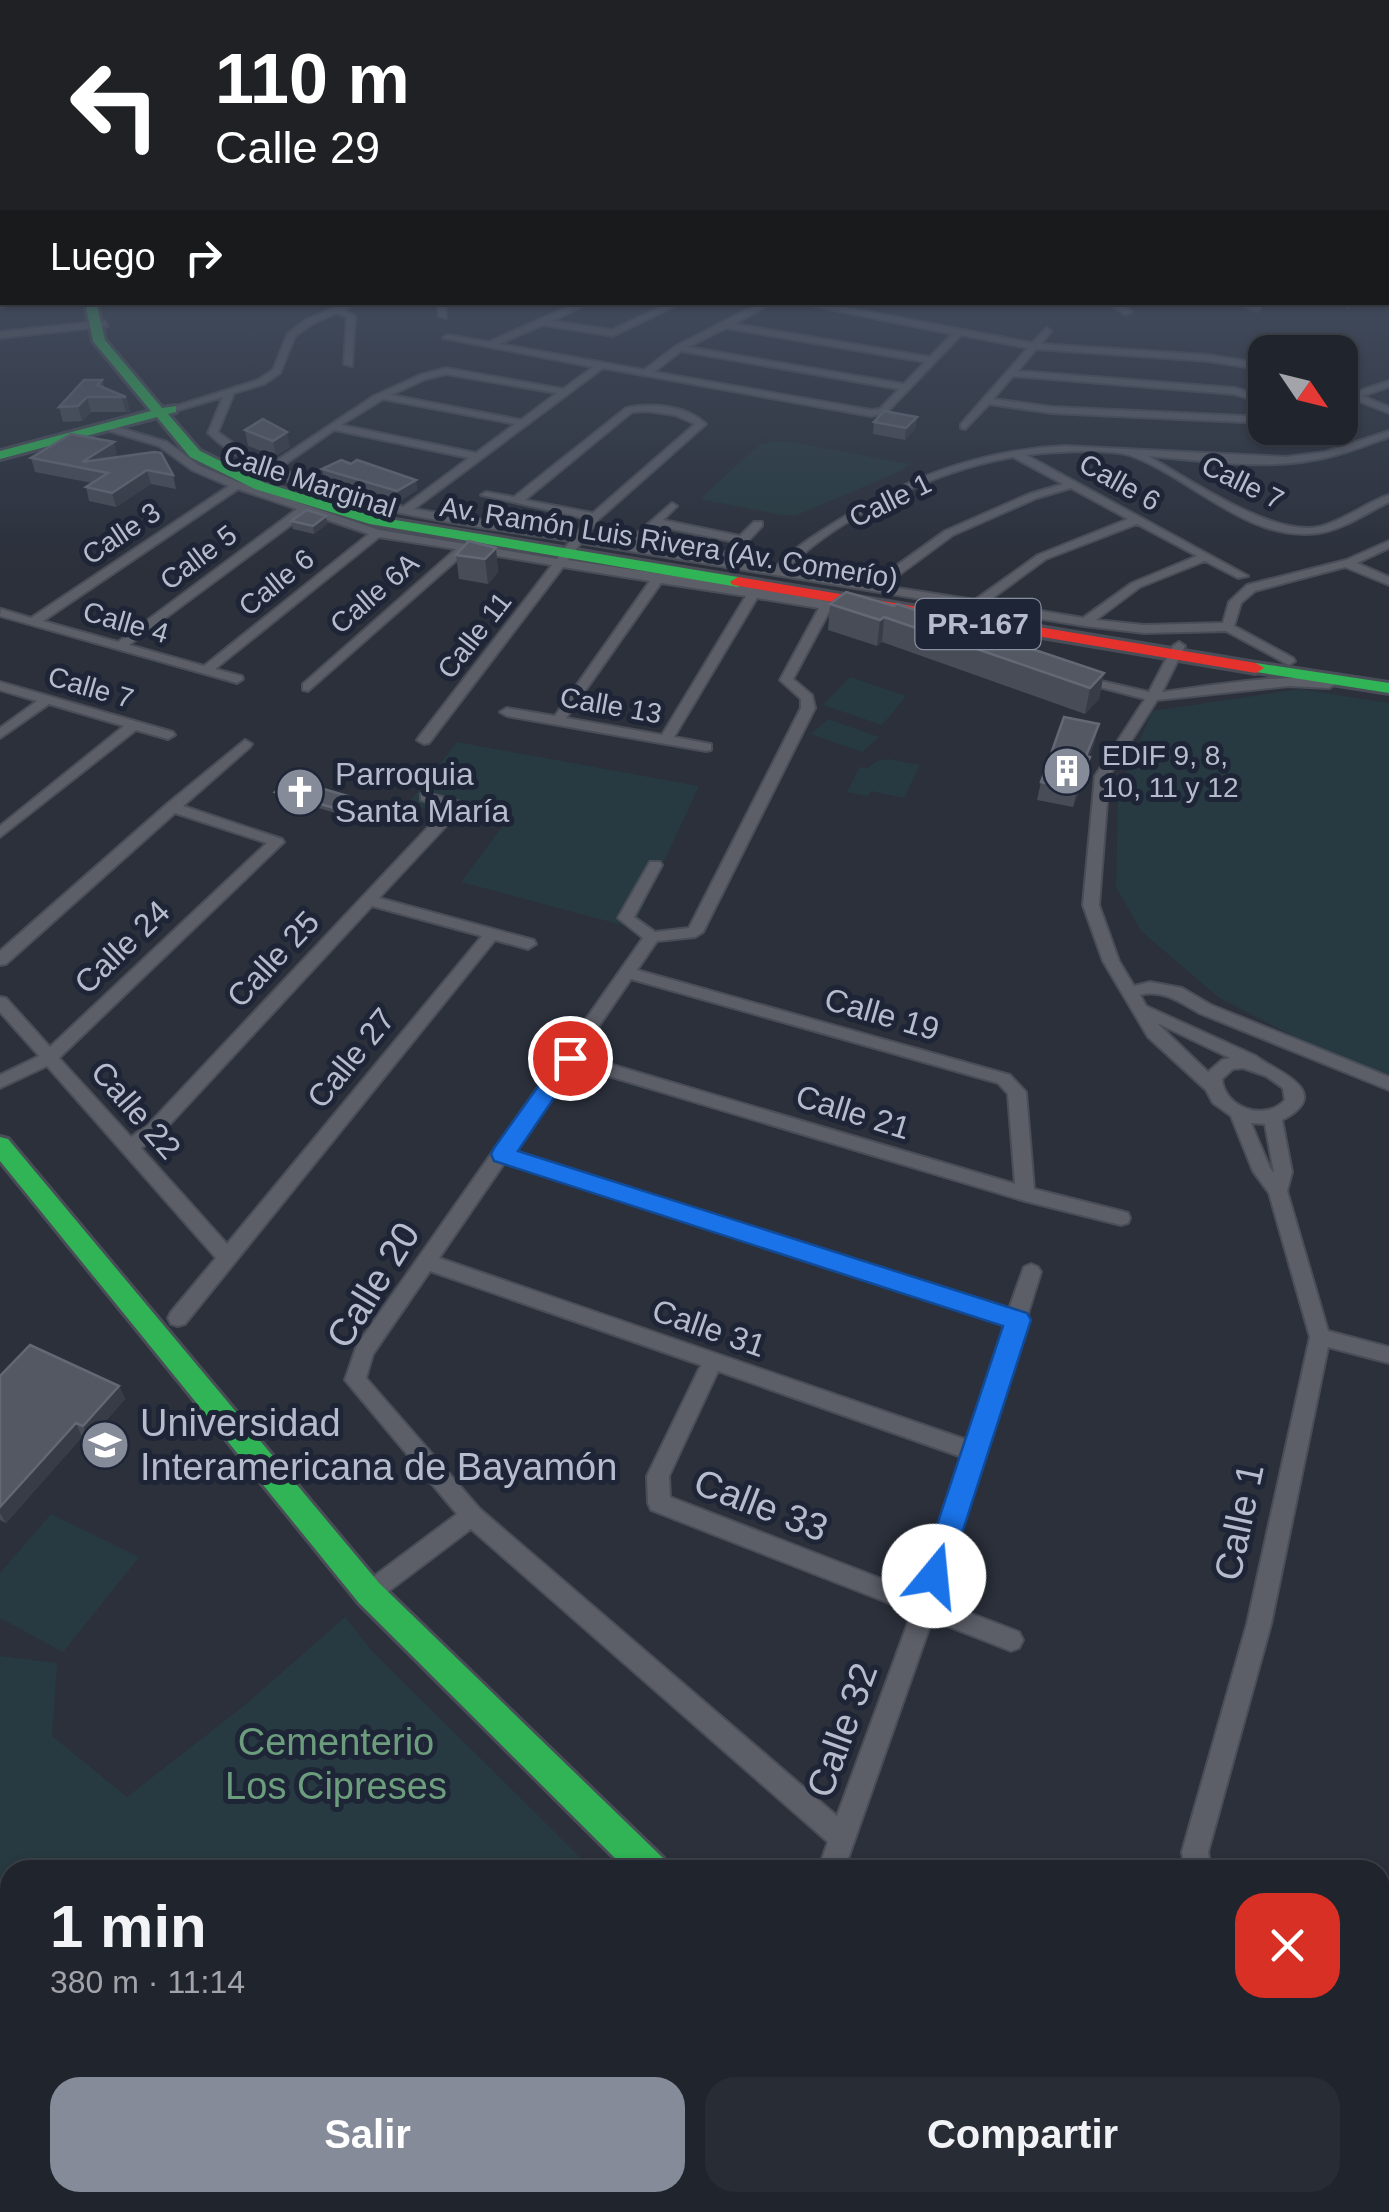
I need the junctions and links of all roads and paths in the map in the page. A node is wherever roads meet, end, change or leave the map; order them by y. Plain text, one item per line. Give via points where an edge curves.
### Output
1 (117, 360) edge
2 (281, 360) edge
3 (350, 360) edge
4 (575, 360) edge
5 (663, 360) edge
6 (750, 360) edge
7 (933, 360) edge
8 (1021, 360) edge
9 (1222, 360) edge
10 (350, 364) dead end
11 (1248, 364) edge
12 (601, 365) junction
13 (646, 373) junction
14 (1010, 373) junction
15 (1389, 384) edge
16 (906, 387) junction
17 (230, 392) junction
18 (566, 392) junction
19 (1358, 394) edge
20 (1248, 395) edge
21 (384, 396) junction
22 (1358, 398) edge
23 (986, 401) junction
24 (1389, 410) edge
25 (164, 411) junction
26 (1248, 419) edge
27 (523, 423) junction
28 (965, 426) dead end
29 (107, 427) junction
30 (335, 427) junction
31 (1389, 434) edge
32 (1135, 453) junction
33 (1016, 454) junction
34 (0, 455) edge
35 (478, 457) junction
36 (272, 468) junction
37 (1073, 484) junction
38 (237, 486) junction
39 (486, 494) dead end
40 (1389, 498) edge
41 (516, 501) junction
42 (672, 506) dead end
43 (305, 509) junction
44 (405, 512) junction
45 (595, 517) junction
46 (1136, 520) junction
47 (655, 522) junction
48 (758, 524) dead end
49 (377, 533) junction
50 (742, 540) junction
51 (1389, 544) edge
52 (465, 547) junction
53 (626, 549) junction
54 (569, 552) junction
55 (1207, 556) junction
56 (720, 564) junction
57 (1346, 564) junction
58 (777, 573) junction
59 (1242, 576) dead end
60 (659, 577) junction
61 (1389, 582) edge
62 (873, 588) junction
63 (755, 592) junction
64 (976, 604) junction
65 (827, 605) junction
66 (1, 613) edge
67 (33, 622) junction
68 (1085, 622) junction
69 (1228, 627) junction
70 (934, 630) edge
71 (120, 646) junction
72 (1176, 651) junction
73 (1289, 661) junction
74 (206, 670) junction
75 (1063, 674) edge
76 (1389, 678) edge
77 (237, 679) dead end
78 (312, 682) dead end
79 (0, 686) edge
80 (1389, 691) edge
81 (1152, 698) junction
82 (46, 700) junction
83 (508, 712) dead end
84 (558, 721) junction
85 (133, 726) junction
86 (0, 734) edge
87 (168, 735) dead end
88 (424, 740) dead end
89 (666, 740) junction
90 (706, 747) dead end
91 (210, 748) dead end
92 (426, 797) dead end
93 (456, 806) junction
94 (172, 807) junction
95 (495, 816) dead end
96 (0, 833) edge
97 (654, 865) dead end
98 (368, 900) junction
99 (491, 934) junction
100 (652, 937) junction
101 (528, 944) dead end
102 (0, 960) edge
103 (628, 973) junction
104 (1129, 993) junction
105 (0, 1002) edge
106 (1142, 1010) junction
107 (50, 1058) junction
108 (570, 1058) junction
109 (1259, 1064) junction
110 (0, 1082) edge
111 (1389, 1084) edge
112 (1212, 1086) junction
113 (1238, 1112) junction
114 (1272, 1116) junction
115 (0, 1145) edge
116 (129, 1147) junction
117 (503, 1154) junction
118 (1278, 1191) junction
119 (1024, 1194) junction
120 (1121, 1218) dead end
121 (227, 1257) junction
122 (426, 1262) junction
123 (1031, 1272) dead end
124 (178, 1318) dead end
125 (1018, 1320) junction
126 (1320, 1337) junction
127 (1389, 1355) edge
128 (713, 1361) junction
129 (972, 1452) junction
130 (472, 1516) junction
131 (370, 1593) junction
132 (925, 1607) junction
133 (1011, 1640) dead end
134 (843, 1838) junction
135 (641, 1860) edge
136 (835, 1860) edge
137 (1196, 1860) edge

1 - 25 main road, Av. Ramón Luis Rivera (Av. Comerío) / PR-167
2 - 17 street via 261,382
3 - 10 street
4 - 12 street
5 - 13 street
6 - 16 street
7 - 16 street
8 - 14 street
9 - 11 street
12 - 13 street
12 - 18 street
13 - 16 street via 871,414
14 - 20 street
14 - 23 street
15 - 19 street
17 - 25 street
17 - 36 street, Calle Marginal via 213,433
18 - 21 street via 446,371
18 - 27 street
21 - 27 street
21 - 30 street
22 - 24 street
23 - 26 street
23 - 28 street
25 - 29 main road
25 - 54 main road, Av. Ramón Luis Rivera (Av. Comerío) / PR-167 via 204,460 260,486 391,526
27 - 35 street
29 - 34 main road
29 - 38 street, Calle Marginal via 163,444
30 - 35 street
30 - 36 street
31 - 32 street, Calle 6 via 1292,465
32 - 33 street, Calle 6 via 1062,448
32 - 40 street, Calle 7 via 1290,532 1320,530
33 - 37 street, Calle 6
33 - 58 street, Calle 1 via 978,462 866,507
35 - 44 street
36 - 44 street, Calle Marginal
37 - 46 street, Calle 6
37 - 62 street via 949,533
38 - 43 street, Calle Marginal
38 - 67 street, Calle 3
39 - 41 street
41 - 45 street
41 - 45 street, Calle 11 via 629,410 701,424
42 - 47 street
43 - 49 street, Calle Marginal
43 - 71 street, Calle 5
44 - 54 street, Calle Marginal
45 - 54 street, Calle 11
46 - 55 street, Calle 6
46 - 64 street via 1042,557
47 - 50 street
47 - 53 street
48 - 50 street
49 - 52 street, Calle Marginal
49 - 74 street, Calle 6
50 - 56 street
51 - 57 street
52 - 54 street, Calle Marginal
52 - 78 street, Calle 6A
53 - 54 street, Calle Marginal
53 - 56 street, Calle Marginal
54 - 60 street, Calle Marginal
54 - 72 main road, Av. Ramón Luis Rivera (Av. Comerío) / PR-167
54 - 88 street, Calle 11
55 - 59 street, Calle 6
55 - 68 street via 1136,585
56 - 58 street, Calle Marginal
57 - 61 street
57 - 69 street via 1251,588 1234,602
58 - 62 street, Calle Marginal
60 - 63 street, Calle Marginal
60 - 84 street
62 - 64 street, Calle Marginal
63 - 65 street, Calle Marginal
63 - 89 street
64 - 68 street, Calle Marginal
65 - 70 street, Calle Marginal
65 - 100 street via 786,680 807,698 808,708 695,932
66 - 67 street, Calle 4
67 - 71 street, Calle 4
68 - 69 street, Calle Marginal
69 - 73 street
71 - 74 street, Calle 4
72 - 73 main road, Av. Ramón Luis Rivera (Av. Comerío) / PR-167
72 - 80 main road, Av. Ramón Luis Rivera (Av. Comerío) / PR-167
72 - 81 street
73 - 76 main road, Av. Ramón Luis Rivera (Av. Comerío) / PR-167
74 - 77 street, Calle 4
75 - 81 street
79 - 82 street, Calle 7
80 - 81 street via 1288,682
81 - 104 street via 1102,776 1093,887 1097,922
82 - 85 street, Calle 7
82 - 86 street
83 - 84 street, Calle 13
84 - 89 street, Calle 13
85 - 87 street, Calle 7
85 - 96 street
89 - 90 street, Calle 13
91 - 94 street via 239,749
92 - 93 street
93 - 95 street
93 - 98 street, Calle 25
94 - 102 street
94 - 107 street, Calle 24 via 277,842
97 - 100 street via 626,918
98 - 99 street
98 - 116 street, Calle 25 via 153,1131
99 - 101 street
99 - 121 street, Calle 27
100 - 103 street, Calle 20
103 - 108 street, Calle 20
103 - 119 street, Calle 19 via 1004,1079 1016,1092
104 - 106 street
104 - 111 street via 1150,987 1176,992
105 - 107 street, Calle 22
106 - 109 street
106 - 112 street via 1154,1033
107 - 110 street, Calle 24
107 - 116 street, Calle 22
108 - 117 street, Calle 20
108 - 119 street, Calle 21
109 - 112 street via 1228,1064 1213,1076
109 - 114 street via 1292,1091 1292,1102
112 - 113 street
113 - 114 street
113 - 118 street, Calle 1 via 1262,1171
114 - 118 street, Calle 1 via 1282,1172
115 - 131 main road
116 - 121 street, Calle 22
117 - 122 street, Calle 20
117 - 125 street
118 - 126 street, Calle 1
119 - 120 street, Calle 21
121 - 124 street, Calle 27
122 - 128 street, Calle 31
122 - 130 street, Calle 20 via 364,1351 355,1380
123 - 125 street, Calle 32
125 - 129 street, Calle 32
126 - 127 street
126 - 137 street, Calle 1 via 1258,1624
128 - 129 street, Calle 31
128 - 132 street, Calle 33 via 658,1476 659,1503
129 - 132 street, Calle 32
130 - 131 street
130 - 134 street, Calle 20
131 - 135 main road
132 - 133 street
132 - 134 street, Calle 32
134 - 136 street, Calle 32

